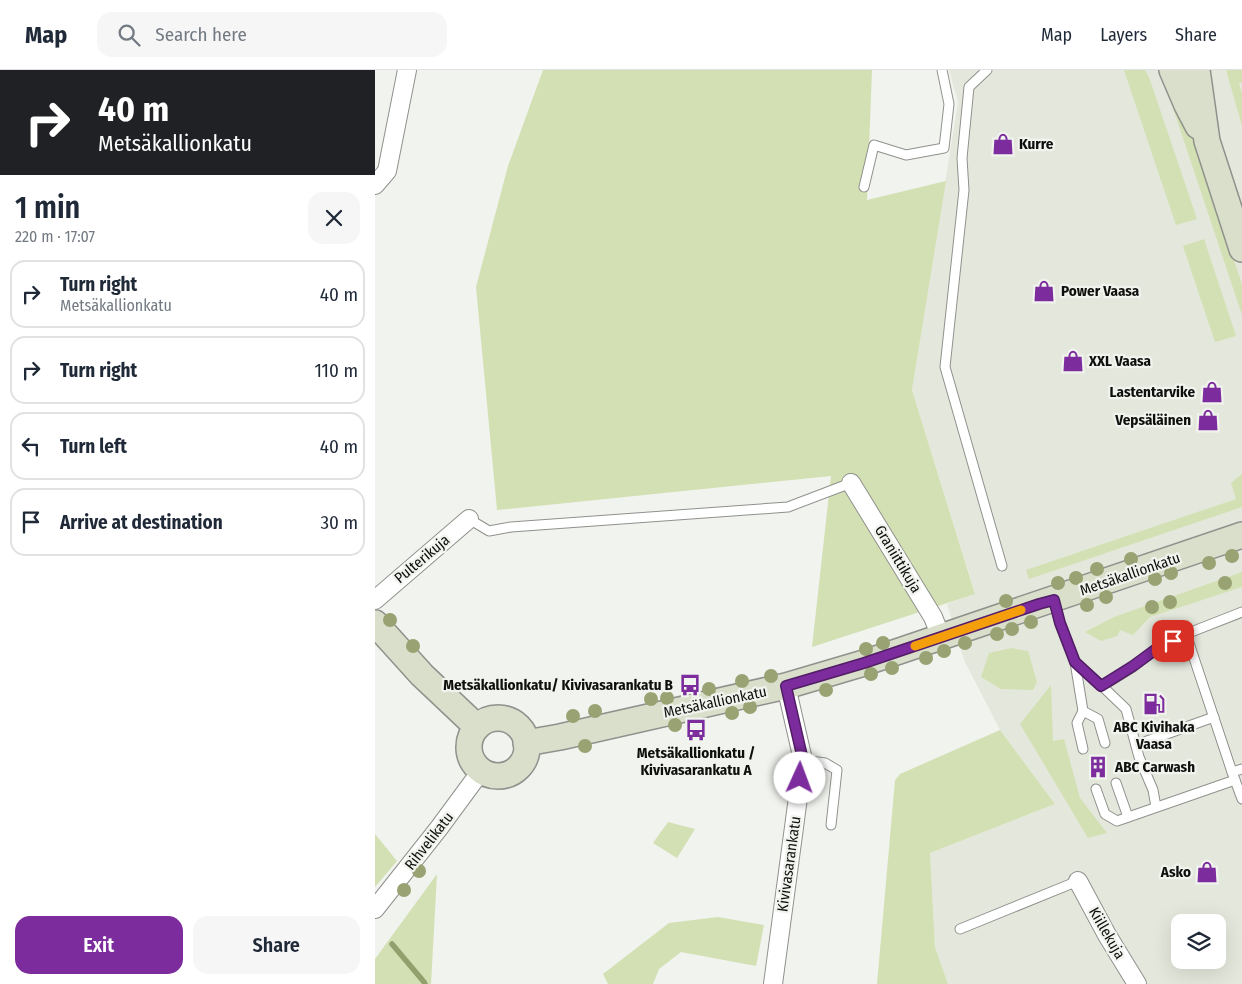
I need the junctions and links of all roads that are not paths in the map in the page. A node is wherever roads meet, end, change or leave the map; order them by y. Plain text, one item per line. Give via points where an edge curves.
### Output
1 (407, 70) edge
2 (942, 70) edge
3 (987, 70) edge
4 (1172, 70) edge
5 (1197, 70) edge
6 (1207, 141) junction
7 (375, 185) edge
8 (864, 187) dead end
9 (1242, 249) edge
10 (851, 483) joint
11 (469, 519) joint
12 (1242, 536) edge
13 (1002, 566) dead end
14 (375, 600) edge
15 (1054, 600) junction
16 (1242, 612) edge
17 (376, 627) edge
18 (1186, 634) junction
19 (941, 637) junction
20 (1075, 662) junction
21 (786, 686) junction
22 (1101, 686) junction
23 (1083, 711) junction
24 (1214, 717) junction
25 (477, 727) junction
26 (526, 743) junction
27 (1105, 743) dead end
28 (1136, 745) junction
29 (1083, 749) dead end
30 (803, 760) junction
31 (1242, 769) edge
32 (481, 771) junction
33 (1234, 776) junction
34 (1116, 783) dead end
35 (1096, 789) dead end
36 (1242, 799) edge
37 (1156, 807) junction
38 (1128, 817) junction
39 (831, 825) dead end
40 (1078, 881) joint
41 (375, 909) edge
42 (960, 929) dead end
43 (773, 984) edge
44 (1137, 984) edge

1 - 7 street via 387,171
2 - 8 lane via 949,104 944,148 906,155 874,145
3 - 13 lane via 969,87 963,190 945,366
4 - 6 street
5 - 6 street
6 - 9 street
10 - 11 lane via 788,508 489,531
10 - 19 street, Graniittikuja via 933,617
11 - 14 street, Pulterikuja
12 - 15 street, Metsäkallionkatu
15 - 19 street, Metsäkallionkatu
15 - 20 lane
16 - 18 lane
17 - 25 street
18 - 22 lane via 1159,647
18 - 24 lane
19 - 21 street, Metsäkallionkatu
20 - 22 lane
20 - 23 lane
21 - 26 street, Metsäkallionkatu
21 - 30 street, Kivivasarankatu
22 - 28 lane via 1126,709
23 - 27 lane via 1098,719
23 - 29 lane via 1077,723
24 - 28 lane
24 - 33 lane
25 - 26 street via 493,719 502,719 518,727
25 - 32 street via 469,742 469,750 475,766
26 - 32 street via 523,761 509,774 499,776
28 - 37 lane
30 - 39 lane via 825,763 837,770
30 - 43 street, Kivivasarankatu
31 - 33 lane
32 - 41 street, Rihvelikatu
33 - 36 lane
33 - 37 lane
34 - 38 lane
35 - 38 lane via 1105,814 1117,821
37 - 38 lane
40 - 42 lane
40 - 44 street, Kiillekuja

